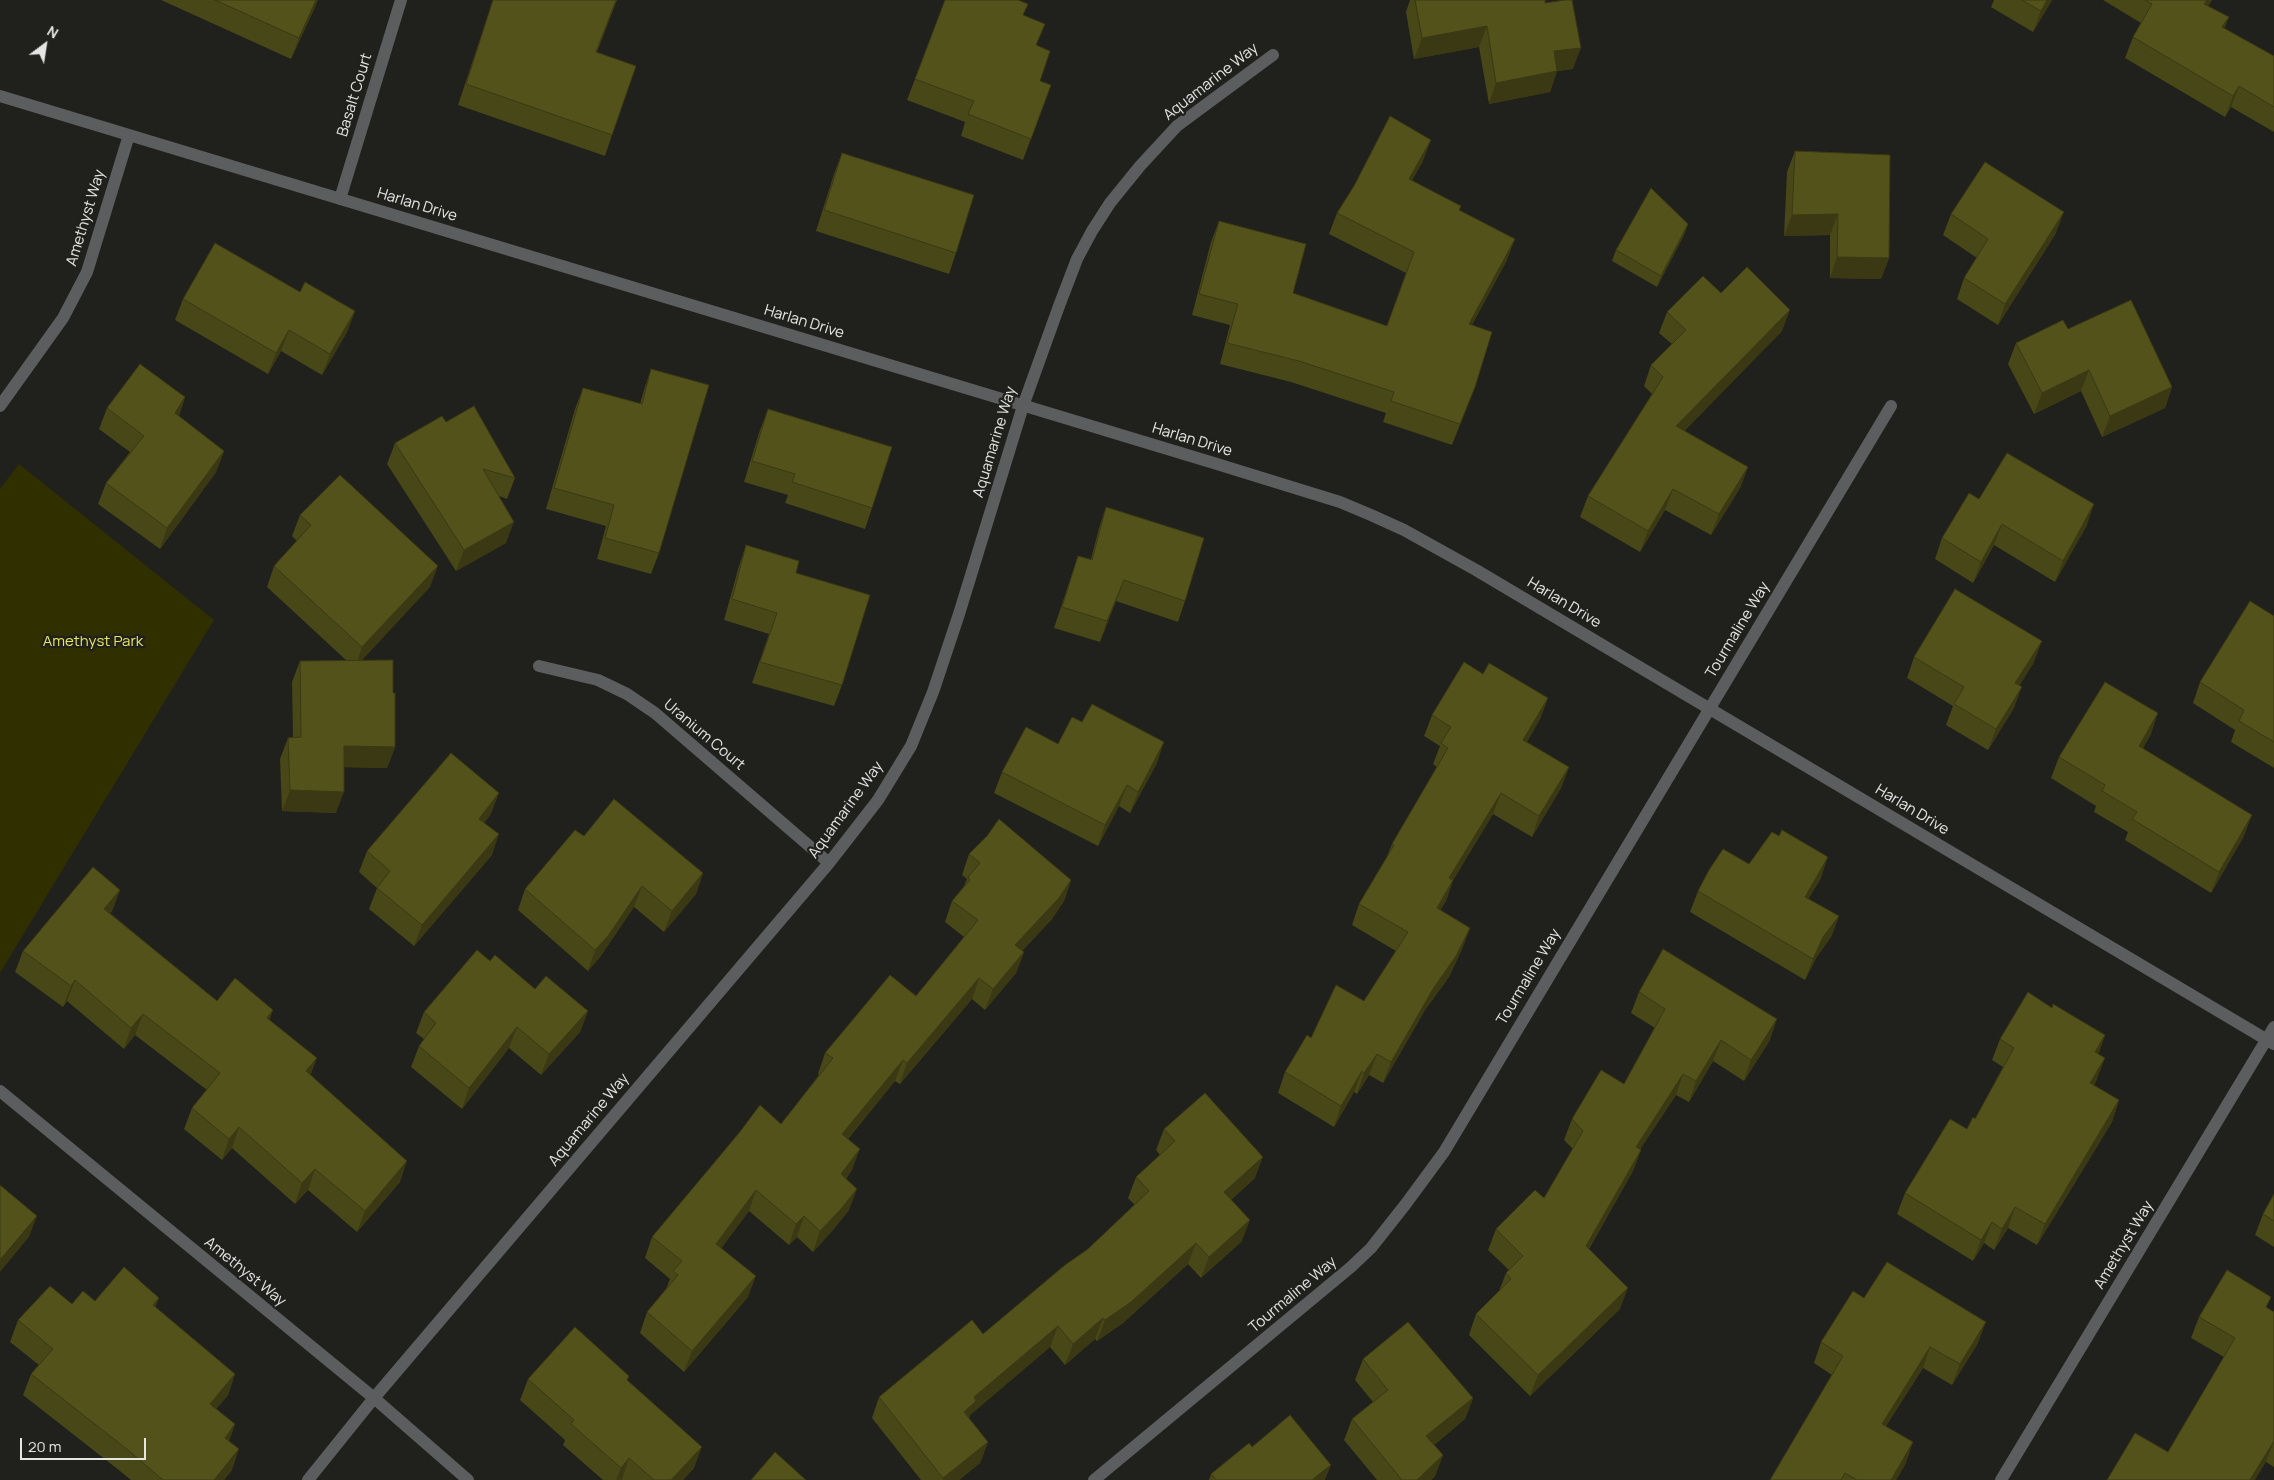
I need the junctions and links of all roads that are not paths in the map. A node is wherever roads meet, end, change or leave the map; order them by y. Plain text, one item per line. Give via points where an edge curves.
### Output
1 (401, 0) edge
2 (1273, 55) dead end
3 (0, 96) edge
4 (129, 135) junction
5 (340, 199) junction
6 (0, 406) edge
7 (1022, 406) junction
8 (1892, 406) dead end
9 (539, 666) dead end
10 (1710, 709) junction
11 (829, 863) junction
12 (2274, 1027) edge
13 (2270, 1042) edge
14 (0, 1091) edge
15 (374, 1398) junction
16 (308, 1480) edge
17 (468, 1480) edge
18 (1094, 1480) edge
19 (2001, 1480) edge

1 - 5 street, Basalt Court
2 - 7 street, Aquamarine Way via 1177,126 1110,204 1078,259
3 - 4 street, Harlan Drive
4 - 5 street, Harlan Drive
4 - 6 street, Amethyst Way via 88,272 63,318
5 - 7 street, Harlan Drive
7 - 10 street, Harlan Drive via 1340,502 1372,515 1440,549
7 - 11 street, Aquamarine Way via 959,614 911,746 878,800
8 - 10 street, Tourmaline Way
9 - 11 street, Uranium Court via 598,680 655,713
10 - 13 street, Harlan Drive
10 - 18 street, Tourmaline Way via 1444,1152 1400,1212 1351,1267
11 - 15 street, Aquamarine Way
12 - 13 street, Amethyst Way
13 - 19 street, Amethyst Way
14 - 15 street, Amethyst Way
15 - 16 street, Aquamarine Way
15 - 17 street, Amethyst Way

